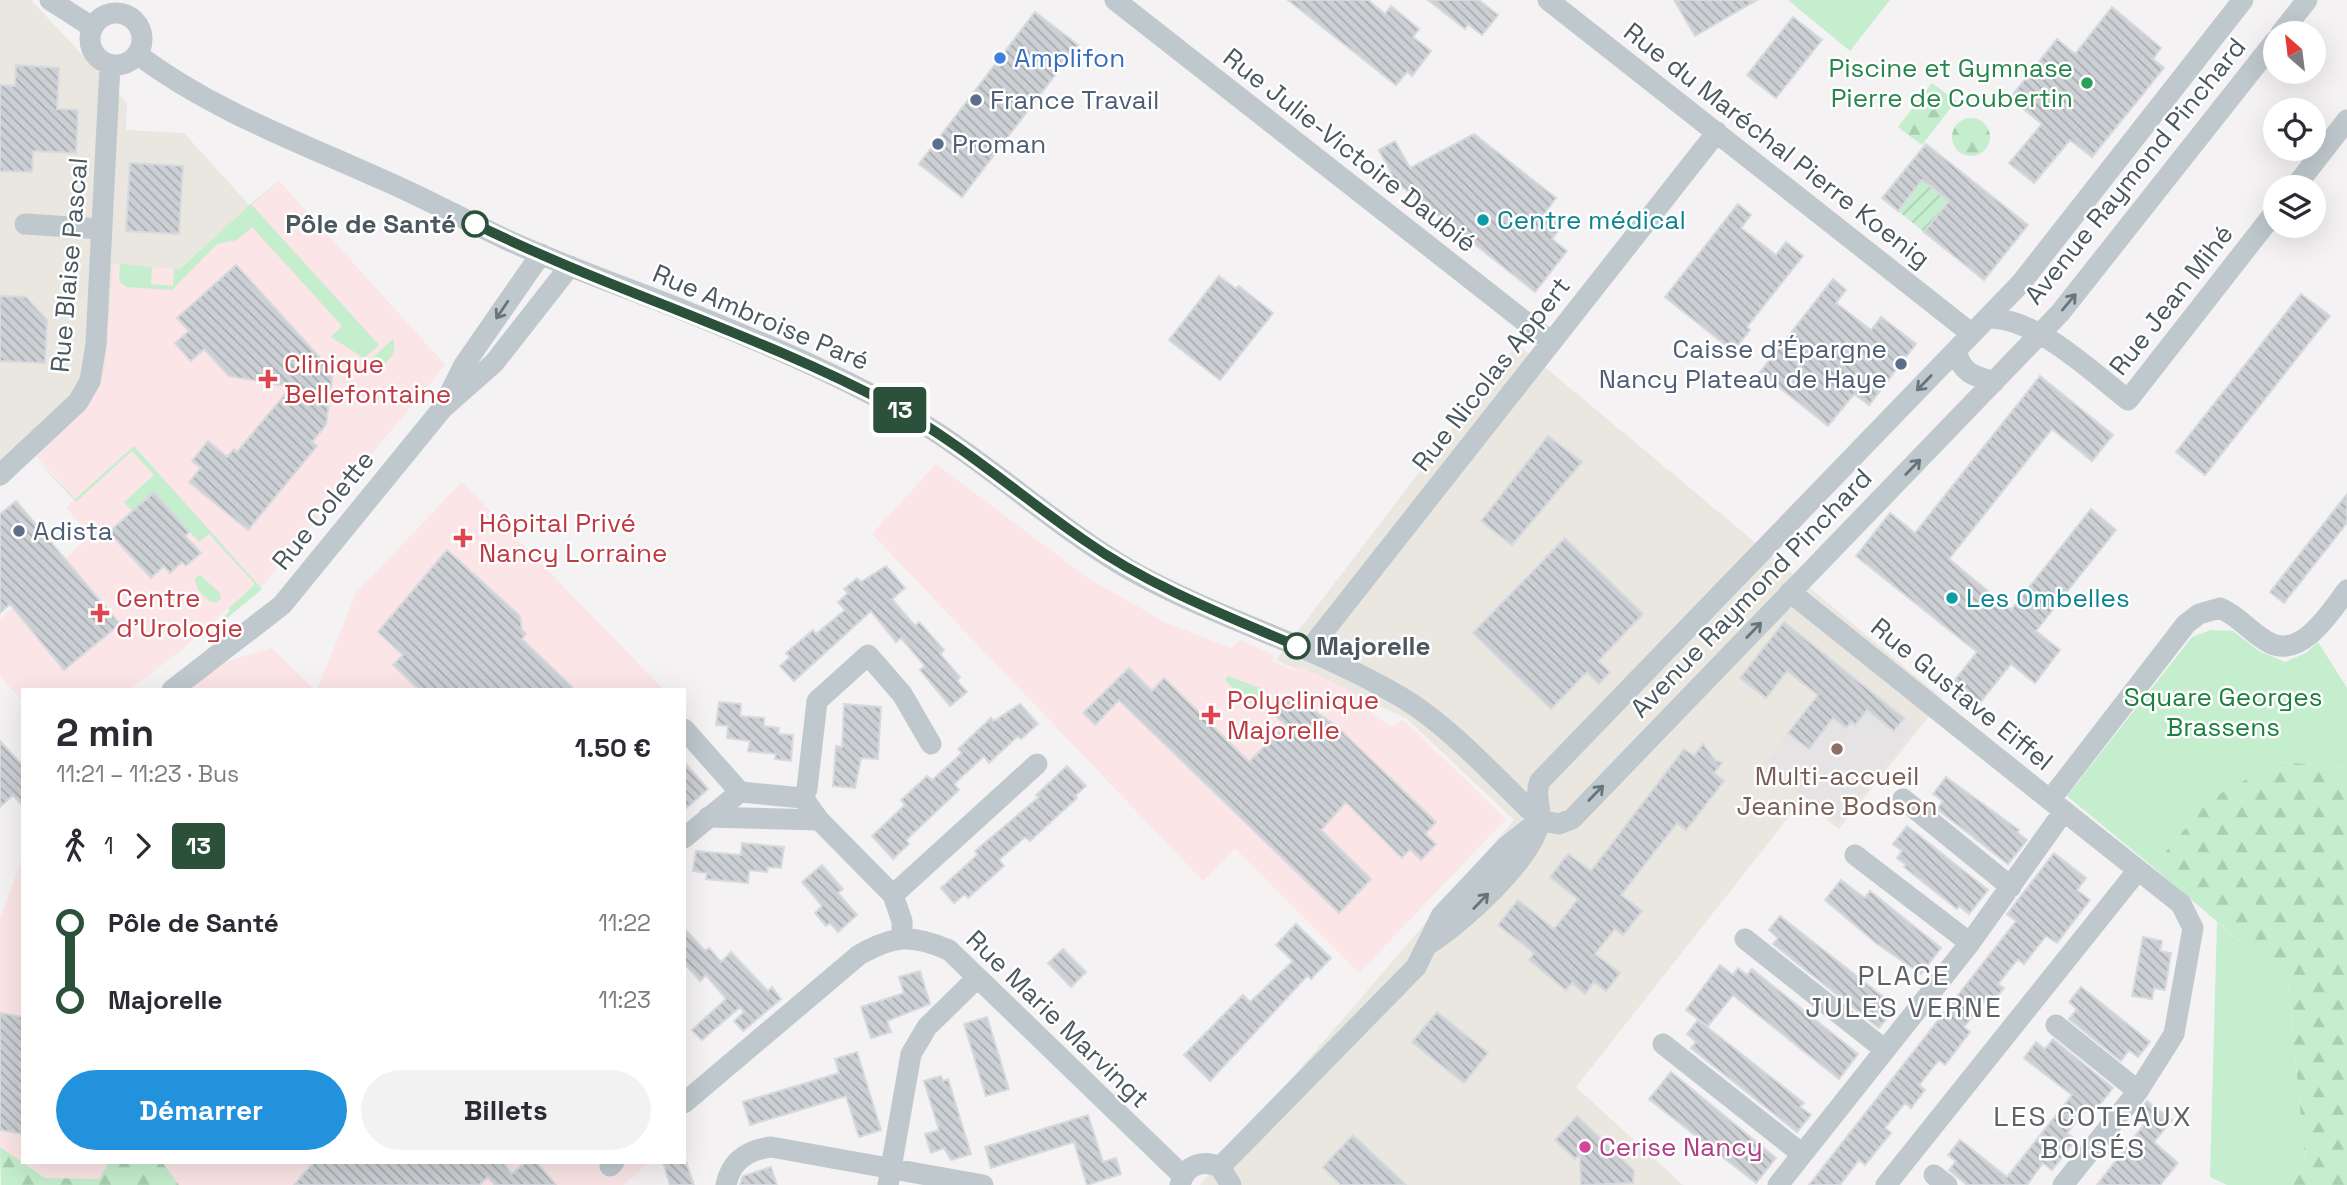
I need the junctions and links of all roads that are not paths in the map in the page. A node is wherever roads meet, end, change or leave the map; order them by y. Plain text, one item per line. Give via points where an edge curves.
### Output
1 (50, 0) edge
2 (1115, 0) edge
3 (1548, 0) edge
4 (2243, 0) edge
5 (2307, 0) edge
6 (123, 7) edge
7 (2290, 21) edge
8 (92, 27) junction
9 (137, 54) junction
10 (2263, 56) edge
11 (110, 65) junction
12 (2347, 120) edge
13 (1717, 132) junction
14 (2304, 175) edge
15 (25, 224) dead end
16 (2263, 227) edge
17 (101, 229) junction
18 (541, 254) junction
19 (570, 266) junction
20 (1987, 318) junction
21 (1972, 334) junction
22 (2038, 335) junction
23 (1551, 342) junction
24 (1956, 351) junction
25 (1994, 382) junction
26 (443, 409) junction
27 (0, 475) edge
28 (2347, 590) edge
29 (1790, 592) junction
30 (1308, 650) junction
31 (175, 688) edge
32 (686, 731) edge
33 (931, 744) dead end
34 (1037, 764) dead end
35 (740, 792) junction
36 (803, 797) junction
37 (1903, 799) dead end
38 (2057, 806) junction
39 (708, 817) junction
40 (819, 820) junction
41 (1540, 820) junction
42 (686, 836) edge
43 (1855, 855) dead end
44 (2138, 870) junction
45 (2011, 887) junction
46 (893, 895) junction
47 (902, 938) junction
48 (1745, 939) dead end
49 (1970, 943) junction
50 (977, 978) junction
51 (2056, 1026) dead end
52 (1663, 1044) dead end
53 (1885, 1049) junction
54 (2138, 1091) junction
55 (686, 1101) edge
56 (1802, 1154) junction
57 (1226, 1176) edge
58 (889, 1177) edge
59 (1181, 1181) edge
60 (726, 1185) edge
61 (983, 1185) edge
62 (1777, 1185) edge
63 (1886, 1185) edge
64 (2063, 1185) edge

1 - 8 street
2 - 23 street, Rue Julie-Victoire Daubié
3 - 13 street, Rue du Maréchal Pierre Koenig
4 - 20 street, Avenue Raymond Pinchard via 2021,283
5 - 7 street, Avenue Raymond Pinchard
6 - 8 street
6 - 9 street via 141,30
8 - 11 street via 92,50
9 - 11 street via 125,63
9 - 18 street, Rue Ambroise Paré via 234,115
22 -> 10 street, Avenue Raymond Pinchard via 2097,269
11 - 17 street, Rue Blaise Pascal
12 - 14 street
13 - 21 street, Rue du Maréchal Pierre Koenig
13 - 23 street, Rue Nicolas Appert
15 - 17 street
16 - 22 street, Rue Jean Mihé via 2128,400 2054,342
17 - 27 street, Rue Blaise Pascal via 90,381 78,402
18 - 19 street, Rue Ambroise Paré
18 -> 26 street, Rue Colette via 464,365
19 - 26 street, Rue Colette via 494,363
19 - 30 street, Rue Ambroise Paré via 685,312 895,407 1129,569
20 - 21 street, Avenue Raymond Pinchard
20 - 22 street, Avenue Raymond Pinchard via 2003,317
21 - 24 street, Avenue Raymond Pinchard
22 - 25 street, Avenue Raymond Pinchard
23 - 30 street, Rue Nicolas Appert
24 - 25 street via 1968,374
24 -> 41 street, Avenue Raymond Pinchard via 1556,763 1536,790
29 -> 25 street, Avenue Raymond Pinchard
26 - 31 street, Rue Colette via 282,605
28 - 38 street, Rue Gustave Eiffel via 2302,640 2281,646 2220,608 2199,614 2186,624
29 - 38 street, Rue Gustave Eiffel
41 -> 29 street, Avenue Raymond Pinchard via 1559,824 1572,819
30 - 41 street, Rue Ambroise Paré via 1415,706
32 - 35 street
33 - 36 street via 902,694 868,655 817,701
34 - 46 street
35 - 36 street
35 - 39 street
36 - 40 street
37 - 45 street
38 - 44 street
38 - 45 street
39 - 40 street
39 - 42 street
40 - 46 street
41 - 57 street via 1506,847 1441,916 1416,967
43 - 49 street
44 - 54 street via 2181,904 2193,928 2174,1034
44 - 63 street
45 - 49 street
46 - 47 street
47 - 50 street, Rue Marie Marvingt via 923,939 949,950
47 - 55 street, Rue Marie Marvingt via 859,955
48 - 53 street
49 - 53 street
50 - 58 street via 918,1038 911,1054
50 - 59 street, Rue Marie Marvingt
51 - 54 street
52 - 56 street
53 - 56 street
54 - 64 street
56 - 62 street
57 - 59 street via 1204,1163 1188,1169
58 - 60 street via 771,1147 737,1161
58 - 61 street

